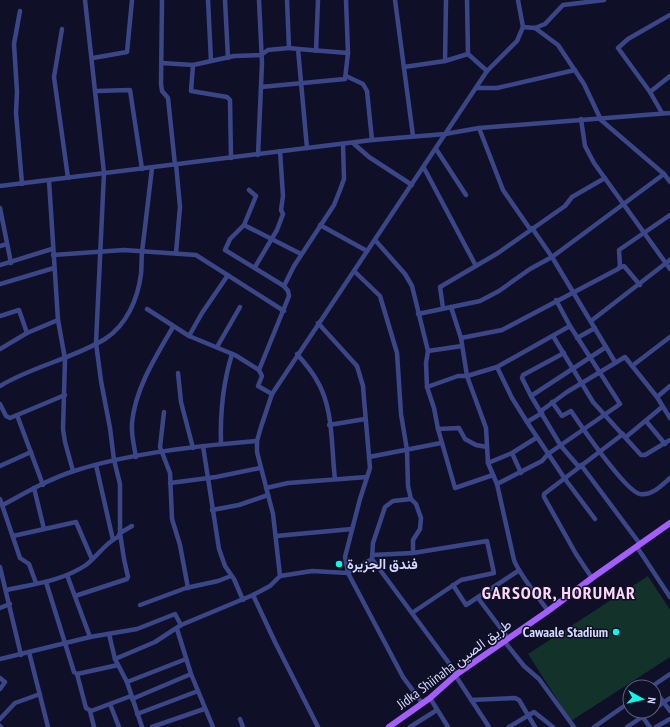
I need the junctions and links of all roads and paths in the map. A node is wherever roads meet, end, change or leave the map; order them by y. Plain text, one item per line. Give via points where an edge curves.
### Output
1 (85, 0) edge
2 (132, 0) edge
3 (162, 0) edge
4 (208, 0) edge
5 (225, 0) edge
6 (259, 0) edge
7 (288, 0) edge
8 (318, 0) edge
9 (346, 0) edge
10 (395, 0) edge
11 (446, 0) edge
12 (467, 0) edge
13 (518, 0) edge
14 (604, 0) edge
15 (20, 11) dead end
16 (670, 15) edge
17 (523, 27) junction
18 (62, 28) dead end
19 (535, 28) junction
20 (289, 48) junction
21 (298, 49) junction
22 (316, 51) junction
23 (348, 53) junction
24 (468, 54) junction
25 (261, 55) junction
26 (93, 58) junction
27 (228, 58) junction
28 (211, 61) junction
29 (445, 61) junction
30 (162, 63) junction
31 (194, 65) junction
32 (404, 67) junction
33 (575, 70) junction
34 (487, 71) junction
35 (346, 76) junction
36 (670, 76) edge
37 (300, 83) junction
38 (261, 86) junction
39 (476, 88) junction
40 (97, 91) junction
41 (650, 92) junction
42 (662, 113) junction
43 (670, 113) edge
44 (581, 119) junction
45 (601, 120) junction
46 (479, 128) junction
47 (445, 134) junction
48 (413, 136) junction
49 (372, 140) junction
50 (353, 143) junction
51 (343, 144) junction
52 (307, 148) junction
53 (436, 149) junction
54 (280, 151) junction
55 (258, 155) junction
56 (231, 158) junction
57 (175, 164) junction
58 (152, 168) junction
59 (424, 168) junction
60 (142, 169) junction
61 (104, 173) junction
62 (664, 174) junction
63 (68, 178) junction
64 (605, 178) junction
65 (50, 181) junction
66 (670, 182) edge
67 (22, 184) junction
68 (412, 185) junction
69 (0, 186) edge
70 (248, 190) dead end
71 (466, 195) dead end
72 (624, 203) junction
73 (0, 208) edge
74 (670, 215) edge
75 (244, 225) junction
76 (320, 225) junction
77 (531, 229) junction
78 (644, 232) junction
79 (273, 239) junction
80 (375, 240) junction
81 (8, 244) junction
82 (0, 246) edge
83 (52, 249) junction
84 (101, 251) junction
85 (142, 251) junction
86 (367, 251) junction
87 (176, 253) junction
88 (301, 254) junction
89 (53, 255) junction
90 (552, 257) junction
91 (668, 261) edge
92 (11, 263) junction
93 (0, 265) edge
94 (476, 266) junction
95 (255, 267) junction
96 (54, 268) junction
97 (618, 268) junction
98 (354, 270) junction
99 (670, 270) edge
100 (228, 275) junction
101 (0, 284) edge
102 (640, 285) junction
103 (284, 286) junction
104 (574, 293) junction
105 (556, 300) junction
106 (240, 307) dead end
107 (451, 307) junction
108 (443, 308) junction
109 (148, 309) dead end
110 (284, 311) junction
111 (418, 314) junction
112 (0, 316) edge
113 (58, 320) junction
114 (591, 321) junction
115 (318, 323) junction
116 (570, 326) junction
117 (173, 327) junction
118 (595, 328) junction
119 (27, 333) junction
120 (189, 336) junction
121 (553, 336) junction
122 (670, 337) edge
123 (461, 338) junction
124 (577, 338) junction
125 (96, 343) junction
126 (462, 346) junction
127 (217, 347) junction
128 (606, 347) junction
129 (0, 349) edge
130 (428, 351) junction
131 (564, 353) junction
132 (232, 354) junction
133 (297, 354) junction
134 (589, 358) junction
135 (65, 359) junction
136 (615, 362) junction
137 (632, 366) junction
138 (497, 367) junction
139 (574, 369) junction
140 (259, 370) junction
141 (178, 373) dead end
142 (600, 373) junction
143 (467, 376) junction
144 (582, 382) junction
145 (0, 386) edge
146 (670, 386) edge
147 (427, 387) junction
148 (272, 394) junction
149 (65, 395) junction
150 (531, 396) junction
151 (657, 397) junction
152 (552, 402) junction
153 (0, 404) edge
154 (662, 407) junction
155 (164, 412) dead end
156 (541, 412) junction
157 (17, 415) junction
158 (605, 415) junction
159 (670, 418) edge
160 (365, 419) junction
161 (646, 421) junction
162 (528, 422) junction
163 (329, 425) junction
164 (438, 430) junction
165 (584, 430) junction
166 (624, 436) junction
167 (536, 438) junction
168 (670, 440) edge
169 (257, 441) junction
170 (441, 443) junction
171 (221, 444) junction
172 (665, 444) junction
173 (203, 446) junction
174 (561, 446) junction
175 (487, 447) junction
176 (193, 448) junction
177 (407, 450) junction
178 (600, 451) junction
179 (31, 452) junction
180 (162, 453) junction
181 (512, 453) junction
182 (548, 454) junction
183 (136, 457) junction
184 (369, 457) junction
185 (114, 460) junction
186 (488, 463) junction
187 (96, 465) junction
188 (0, 466) edge
189 (580, 466) junction
190 (260, 468) junction
191 (73, 472) junction
192 (522, 473) junction
193 (493, 475) junction
194 (208, 478) junction
195 (367, 478) junction
196 (670, 478) edge
197 (336, 479) junction
198 (565, 479) junction
199 (170, 483) junction
200 (497, 484) junction
201 (43, 485) junction
202 (34, 488) junction
203 (266, 488) junction
204 (268, 495) junction
205 (0, 499) edge
206 (411, 499) junction
207 (3, 505) junction
208 (212, 510) junction
209 (596, 519) dead end
210 (670, 523) edge
211 (132, 526) dead end
212 (44, 529) junction
213 (352, 529) junction
214 (120, 534) junction
215 (12, 536) junction
216 (276, 536) junction
217 (113, 540) junction
218 (638, 546) junction
219 (413, 553) junction
220 (372, 557) junction
221 (92, 559) junction
222 (0, 567) edge
223 (518, 571) junction
224 (348, 573) junction
225 (494, 573) junction
226 (67, 575) junction
227 (231, 576) junction
228 (280, 576) junction
229 (592, 578) junction
230 (46, 582) junction
231 (36, 583) junction
232 (498, 583) junction
233 (453, 585) junction
234 (188, 588) junction
235 (7, 590) junction
236 (253, 595) junction
237 (75, 596) junction
238 (670, 597) edge
239 (478, 598) junction
240 (243, 600) junction
241 (10, 604) junction
242 (140, 606) dead end
243 (0, 608) edge
244 (548, 612) junction
245 (412, 613) junction
246 (182, 625) junction
247 (177, 629) junction
248 (109, 634) junction
249 (90, 637) junction
250 (506, 639) junction
251 (66, 643) junction
252 (29, 652) junction
253 (21, 655) junction
254 (0, 659) edge
255 (115, 659) junction
256 (186, 659) junction
257 (118, 665) junction
258 (77, 674) junction
259 (191, 674) junction
260 (456, 674) junction
261 (0, 678) edge
262 (126, 682) junction
263 (0, 689) edge
264 (198, 692) junction
265 (40, 694) junction
266 (132, 697) junction
267 (430, 698) junction
268 (670, 698) edge
269 (471, 700) junction
270 (662, 700) edge
271 (664, 702) junction
272 (422, 703) junction
273 (110, 704) junction
274 (204, 708) junction
275 (622, 708) edge
276 (437, 710) junction
277 (90, 711) junction
278 (670, 711) edge
279 (137, 714) junction
280 (526, 715) junction
281 (0, 719) edge
282 (240, 719) dead end
283 (639, 719) edge
284 (644, 719) edge
285 (670, 719) edge
286 (48, 727) edge
287 (94, 727) edge
288 (119, 727) edge
289 (142, 727) edge
290 (152, 727) edge
291 (213, 727) edge
292 (243, 727) edge
293 (318, 727) edge
294 (389, 727) edge
295 (410, 727) edge
296 (448, 727) edge
297 (489, 727) edge
298 (509, 727) edge
299 (535, 727) edge
300 (553, 727) edge
301 (574, 727) edge
302 (594, 727) edge
303 (627, 727) edge
304 (650, 727) edge
305 (656, 727) edge

1 - 26 street
2 - 26 street via 127,52
3 - 30 street
4 - 28 street
5 - 27 street
6 - 25 street
7 - 20 street
8 - 22 street
9 - 23 street
10 - 32 street
11 - 29 street
12 - 24 street
13 - 17 street
14 - 19 street via 563,5 545,24
15 - 67 street via 14,44
16 - 41 street via 618,47
17 - 19 street
17 - 34 street via 517,41
18 - 63 street via 54,77
19 - 33 street via 556,43
20 - 21 street
20 - 25 street via 268,50
21 - 22 street
21 - 37 street
22 - 23 street
23 - 35 street
24 - 29 street
24 - 34 street
25 - 27 street
25 - 38 street
26 - 40 street
27 - 28 street
28 - 31 street
29 - 32 street
30 - 31 street
30 - 57 street via 161,89 168,98
31 - 56 street via 192,91 227,97 230,100
32 - 48 street
33 - 39 street via 497,88
33 - 45 street
34 - 39 street
35 - 37 street via 342,80
35 - 49 street via 363,84 367,91
36 - 41 street
37 - 38 street
37 - 52 street
38 - 55 street
39 - 47 street
40 - 60 street via 130,90
40 - 61 street
41 - 42 street
42 - 43 street
42 - 45 street
44 - 45 street
44 - 46 street
44 - 64 street via 585,146
45 - 62 street
46 - 47 street
46 - 77 street via 503,190
47 - 48 street
47 - 53 street
48 - 49 street
49 - 50 street
50 - 51 street
50 - 68 street via 369,157
51 - 52 street
51 - 76 street via 344,179 334,205
52 - 54 street
53 - 59 street
53 - 71 street
54 - 55 street
54 - 79 street via 283,214
55 - 56 street
56 - 57 street
57 - 58 street
57 - 87 street via 180,207
58 - 60 street
58 - 85 street
59 - 68 street
59 - 94 street
60 - 61 street
61 - 63 street
61 - 84 street
62 - 66 street
62 - 72 street
63 - 65 street
64 - 72 street
64 - 77 street via 572,197 565,206
65 - 67 street
65 - 83 street
67 - 69 street
68 - 80 street
70 - 75 street via 256,196
72 - 78 street
72 - 90 street
73 - 81 street
74 - 78 street
75 - 79 street
75 - 95 street via 230,239 225,250
76 - 86 street
76 - 88 street
77 - 90 street
77 - 94 street
78 - 91 street
78 - 97 street via 619,250
79 - 88 street
79 - 95 street
80 - 86 street
80 - 111 street via 411,282
81 - 82 street
81 - 92 street
83 - 89 street
83 - 92 street
84 - 85 street
84 - 89 street
84 - 125 street
85 - 87 street
85 - 125 street via 139,286 131,310 112,334
86 - 98 street
87 - 100 street via 196,255
88 - 103 street
89 - 96 street
90 - 104 street
90 - 107 street via 480,301
91 - 99 street
91 - 102 street
92 - 93 street
94 - 108 street via 440,287
95 - 103 street
96 - 101 street
96 - 113 street
97 - 102 street via 624,266
97 - 104 street
98 - 115 street
98 - 177 street via 380,296 391,329 397,354 401,414
100 - 110 street
100 - 120 street
102 - 114 street
103 - 110 street via 290,293
104 - 105 street
104 - 114 street
105 - 116 street
105 - 123 street via 502,330
106 - 127 street
107 - 108 street
107 - 123 street
108 - 111 street
109 - 117 street
110 - 140 street
111 - 130 street
112 - 119 street via 19,310
113 - 119 street
113 - 135 street
114 - 118 street
115 - 133 street
115 - 160 street via 357,366 363,386
116 - 121 street
116 - 124 street
117 - 120 street
117 - 183 street via 153,361 134,412 132,428
118 - 124 street
118 - 128 street
119 - 129 street
120 - 127 street
121 - 131 street
121 - 138 street
122 - 137 street
123 - 126 street
124 - 134 street
125 - 135 street
125 - 185 street
126 - 130 street
126 - 143 street
127 - 132 street
128 - 134 street
128 - 136 street
130 - 147 street
131 - 139 street
131 - 150 street via 523,375 522,378
132 - 140 street
132 - 171 street via 220,419
133 - 148 street
133 - 163 street via 321,388
134 - 139 street
134 - 142 street
135 - 145 street
135 - 149 street
136 - 137 street via 625,357
136 - 142 street
137 - 151 street
138 - 143 street
138 - 162 street via 512,398
139 - 144 street
139 - 150 street
140 - 148 street via 262,376 258,386
141 - 176 street via 181,402
142 - 144 street
142 - 158 street via 620,403
143 - 147 street via 458,376
143 - 175 street via 482,416
144 - 152 street
144 - 158 street via 593,402
146 - 151 street
147 - 164 street
148 - 169 street
149 - 157 street
149 - 191 street via 64,436
150 - 156 street
151 - 154 street
152 - 156 street
152 - 165 street via 562,416 570,411
153 - 157 street via 8,417
154 - 159 street
154 - 161 street
155 - 180 street
156 - 162 street
156 - 174 street
157 - 179 street
158 - 165 street
158 - 166 street
160 - 163 street
160 - 184 street
161 - 166 street
161 - 172 street
162 - 167 street
163 - 197 street
164 - 170 street
164 - 175 street via 459,428 465,439
165 - 174 street
165 - 178 street
166 - 172 street via 643,456
166 - 178 street
167 - 181 street
167 - 182 street
168 - 172 street
169 - 171 street
169 - 190 street
170 - 177 street
170 - 193 street via 455,488
171 - 173 street
173 - 176 street
173 - 194 street
174 - 182 street
174 - 189 street
175 - 186 street
176 - 180 street
177 - 184 street
177 - 206 street
178 - 189 street
178 - 196 street via 636,493 646,494
179 - 188 street
179 - 201 street
180 - 183 street
180 - 199 street via 170,473
181 - 186 street
181 - 192 street
182 - 192 street via 542,461
182 - 198 street
183 - 185 street
184 - 195 street via 370,468
185 - 187 street
185 - 214 street via 120,484
186 - 193 street
187 - 191 street
187 - 217 street
189 - 198 street
189 - 218 street
190 - 194 street
190 - 203 street
191 - 201 street
192 - 200 street
193 - 200 street
194 - 199 street
194 - 208 street
195 - 197 street
195 - 213 street
197 - 203 street via 288,483
198 - 209 street
198 - 229 street via 545,493 544,497
199 - 234 street via 172,519
200 - 223 street
201 - 202 street
202 - 207 street
202 - 212 street
203 - 204 street
204 - 208 street
204 - 216 street
205 - 207 street
206 - 219 street via 416,504 421,523 414,540
206 - 220 street via 393,501 385,507 373,543
207 - 215 street
208 - 227 street via 221,556
210 - 218 main road, Jidka Shiinaha طريق الصين
211 - 214 street
212 - 215 street
212 - 221 street via 77,523
213 - 216 street
213 - 224 street via 345,561
214 - 217 street
214 - 237 street via 128,578
215 - 231 street via 20,559 29,566
216 - 228 street
217 - 221 street
218 - 229 main road, Jidka Shiinaha طريق الصين
218 - 238 street
219 - 220 street
219 - 225 street via 487,541
220 - 224 street
220 - 245 street
221 - 226 street
222 - 235 street
223 - 232 street
223 - 244 street
224 - 228 street via 312,572
224 - 272 street via 403,677
225 - 232 street
225 - 233 street via 468,578
226 - 230 street
226 - 237 street
227 - 234 street
227 - 240 street
228 - 236 street via 270,586
229 - 244 main road, Jidka Shiinaha طريق الصين
230 - 231 street
230 - 251 street
231 - 235 street
232 - 239 street
233 - 239 street via 465,605
233 - 245 street
234 - 242 street
235 - 241 street
236 - 240 street
236 - 293 street
237 - 249 street
239 - 250 street
240 - 246 street
241 - 243 street
241 - 253 street
244 - 250 main road, Jidka Shiinaha طريق الصين
245 - 260 street
246 - 247 street
246 - 248 street via 175,614 137,629
247 - 255 street via 141,649
247 - 256 street
248 - 249 street
248 - 255 street
249 - 251 street
250 - 260 main road, Jidka Shiinaha طريق الصين
250 - 301 street via 524,666 539,679
251 - 252 street
251 - 258 street via 74,672
252 - 253 street
252 - 265 street
253 - 254 street
255 - 257 street
256 - 259 street
256 - 262 street
257 - 258 street
257 - 262 street
258 - 277 street via 86,708
259 - 264 street
259 - 266 street
260 - 267 main road, Jidka Shiinaha طريق الصين
260 - 269 street
261 - 263 street via 5,682
262 - 266 street
264 - 274 street
264 - 279 street
265 - 281 street via 15,703
265 - 286 street
266 - 273 street
266 - 279 street
267 - 272 main road, Jidka Shiinaha طريق الصين
267 - 276 street
268 - 271 street
269 - 280 street via 515,698 519,700
269 - 297 street
270 - 271 street
271 - 278 street
272 - 294 main road, Jidka Shiinaha طريق الصين
273 - 277 street
273 - 288 street
274 - 290 street
274 - 291 street
275 - 302 street
276 - 295 street
276 - 296 street
277 - 287 street
279 - 289 street
280 - 298 street
280 - 299 street
280 - 300 street via 536,712
282 - 292 street
283 - 303 street
284 - 304 street
285 - 305 street

